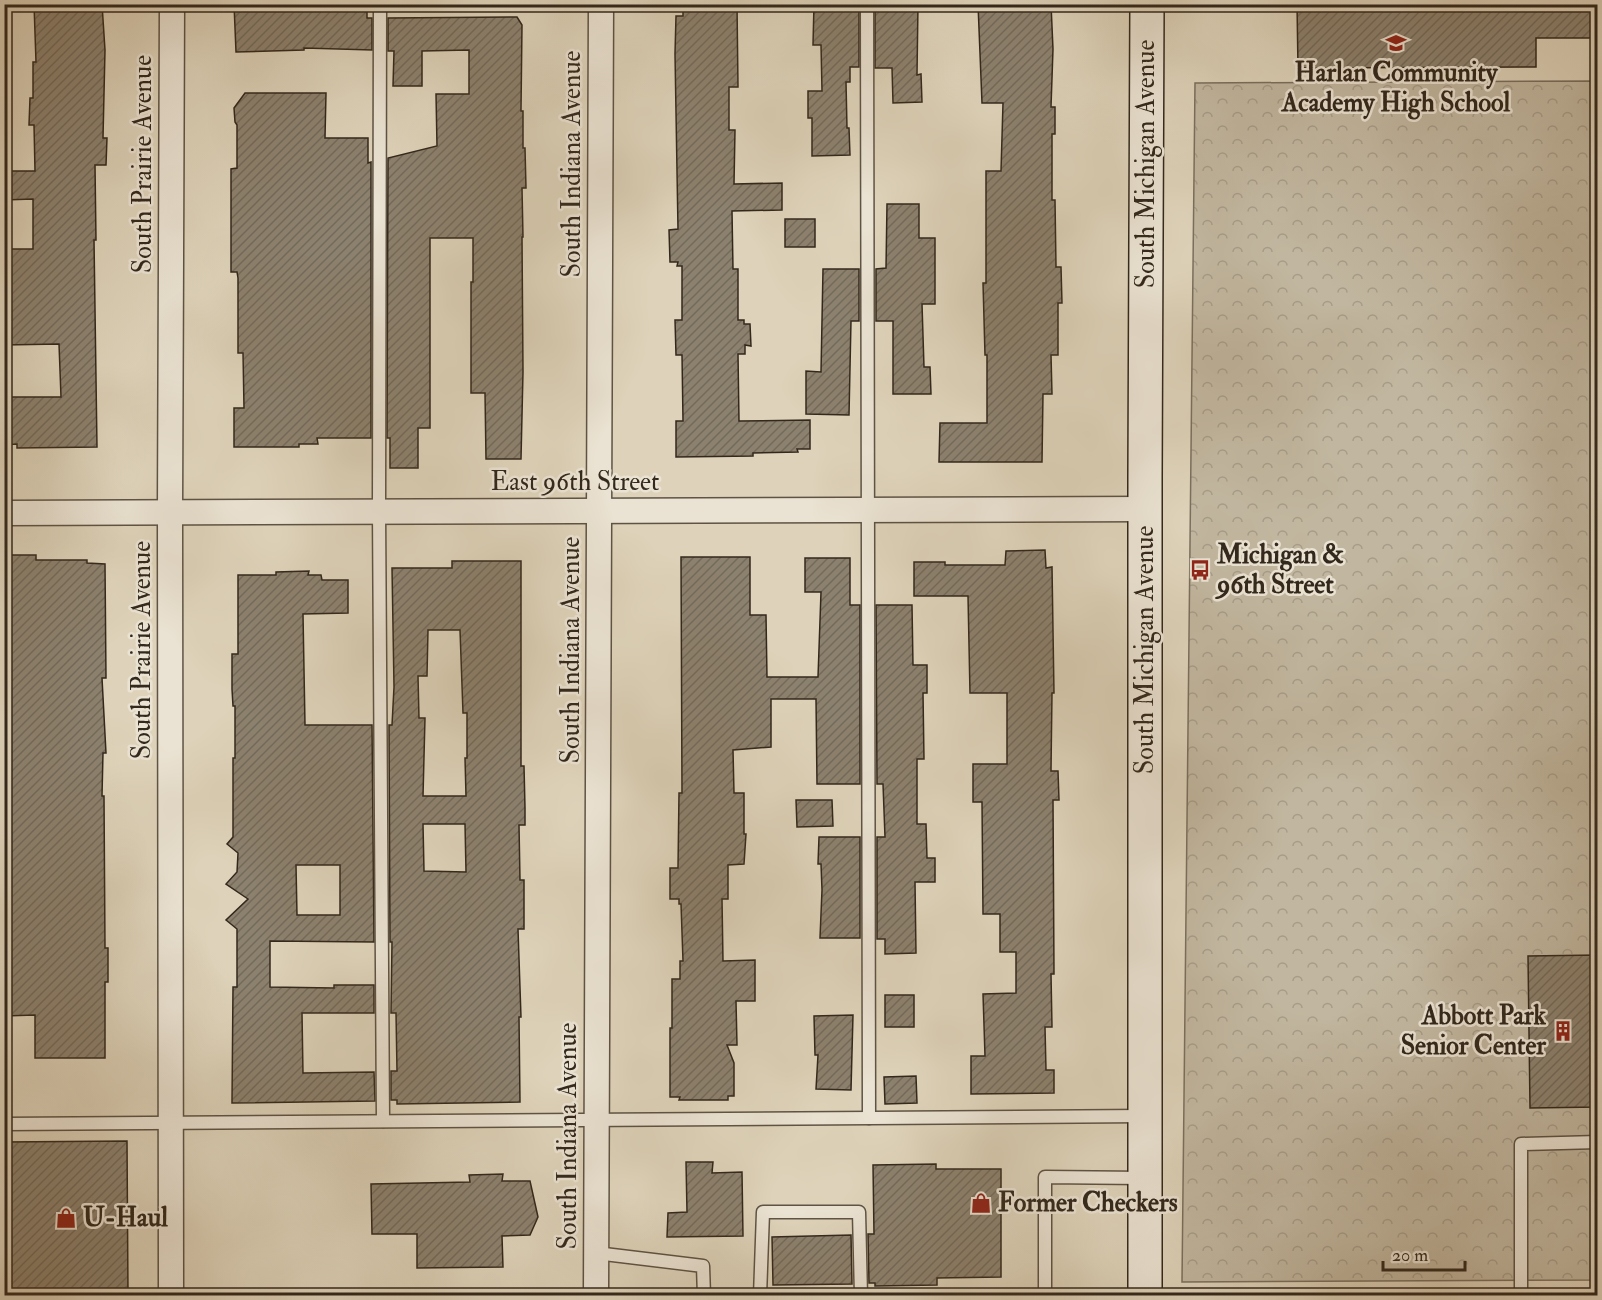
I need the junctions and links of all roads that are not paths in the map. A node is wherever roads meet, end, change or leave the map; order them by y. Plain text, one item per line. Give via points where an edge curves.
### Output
1 (172, 4) edge
2 (380, 4) edge
3 (601, 4) edge
4 (867, 4) edge
5 (1147, 4) edge
6 (1145, 509) junction
7 (868, 510) junction
8 (379, 511) junction
9 (600, 511) junction
10 (170, 512) junction
11 (4, 513) edge
12 (1144, 1116) junction
13 (869, 1118) junction
14 (597, 1120) junction
15 (383, 1121) junction
16 (171, 1122) junction
17 (4, 1124) edge
18 (1598, 1142) edge
19 (1144, 1178) junction
20 (596, 1253) junction
21 (171, 1296) edge
22 (596, 1296) edge
23 (704, 1296) edge
24 (760, 1296) edge
25 (861, 1296) edge
26 (1045, 1296) edge
27 (1145, 1296) edge
28 (1521, 1296) edge

1 - 10 street, South Prairie Avenue
2 - 8 lane
3 - 9 street, South Indiana Avenue
4 - 7 lane
5 - 6 main road, South Michigan Avenue
6 - 7 street, East 96th Street
6 - 12 main road, South Michigan Avenue
7 - 9 street, East 96th Street
7 - 13 lane
8 - 9 street, East 96th Street
8 - 10 street, East 96th Street
8 - 15 lane
9 - 14 street, South Indiana Avenue
10 - 11 street, East 96th Street
10 - 16 street, South Prairie Avenue
12 - 13 lane
12 - 19 main road, South Michigan Avenue
13 - 14 lane
14 - 15 lane
14 - 20 street, South Indiana Avenue
15 - 16 lane
16 - 17 lane
16 - 21 street, South Prairie Avenue
18 - 28 lane via 1521,1144
19 - 26 lane via 1045,1177
19 - 27 main road, South Michigan Avenue
20 - 22 street, South Indiana Avenue
20 - 23 lane via 703,1266
24 - 25 lane via 763,1212 859,1212

